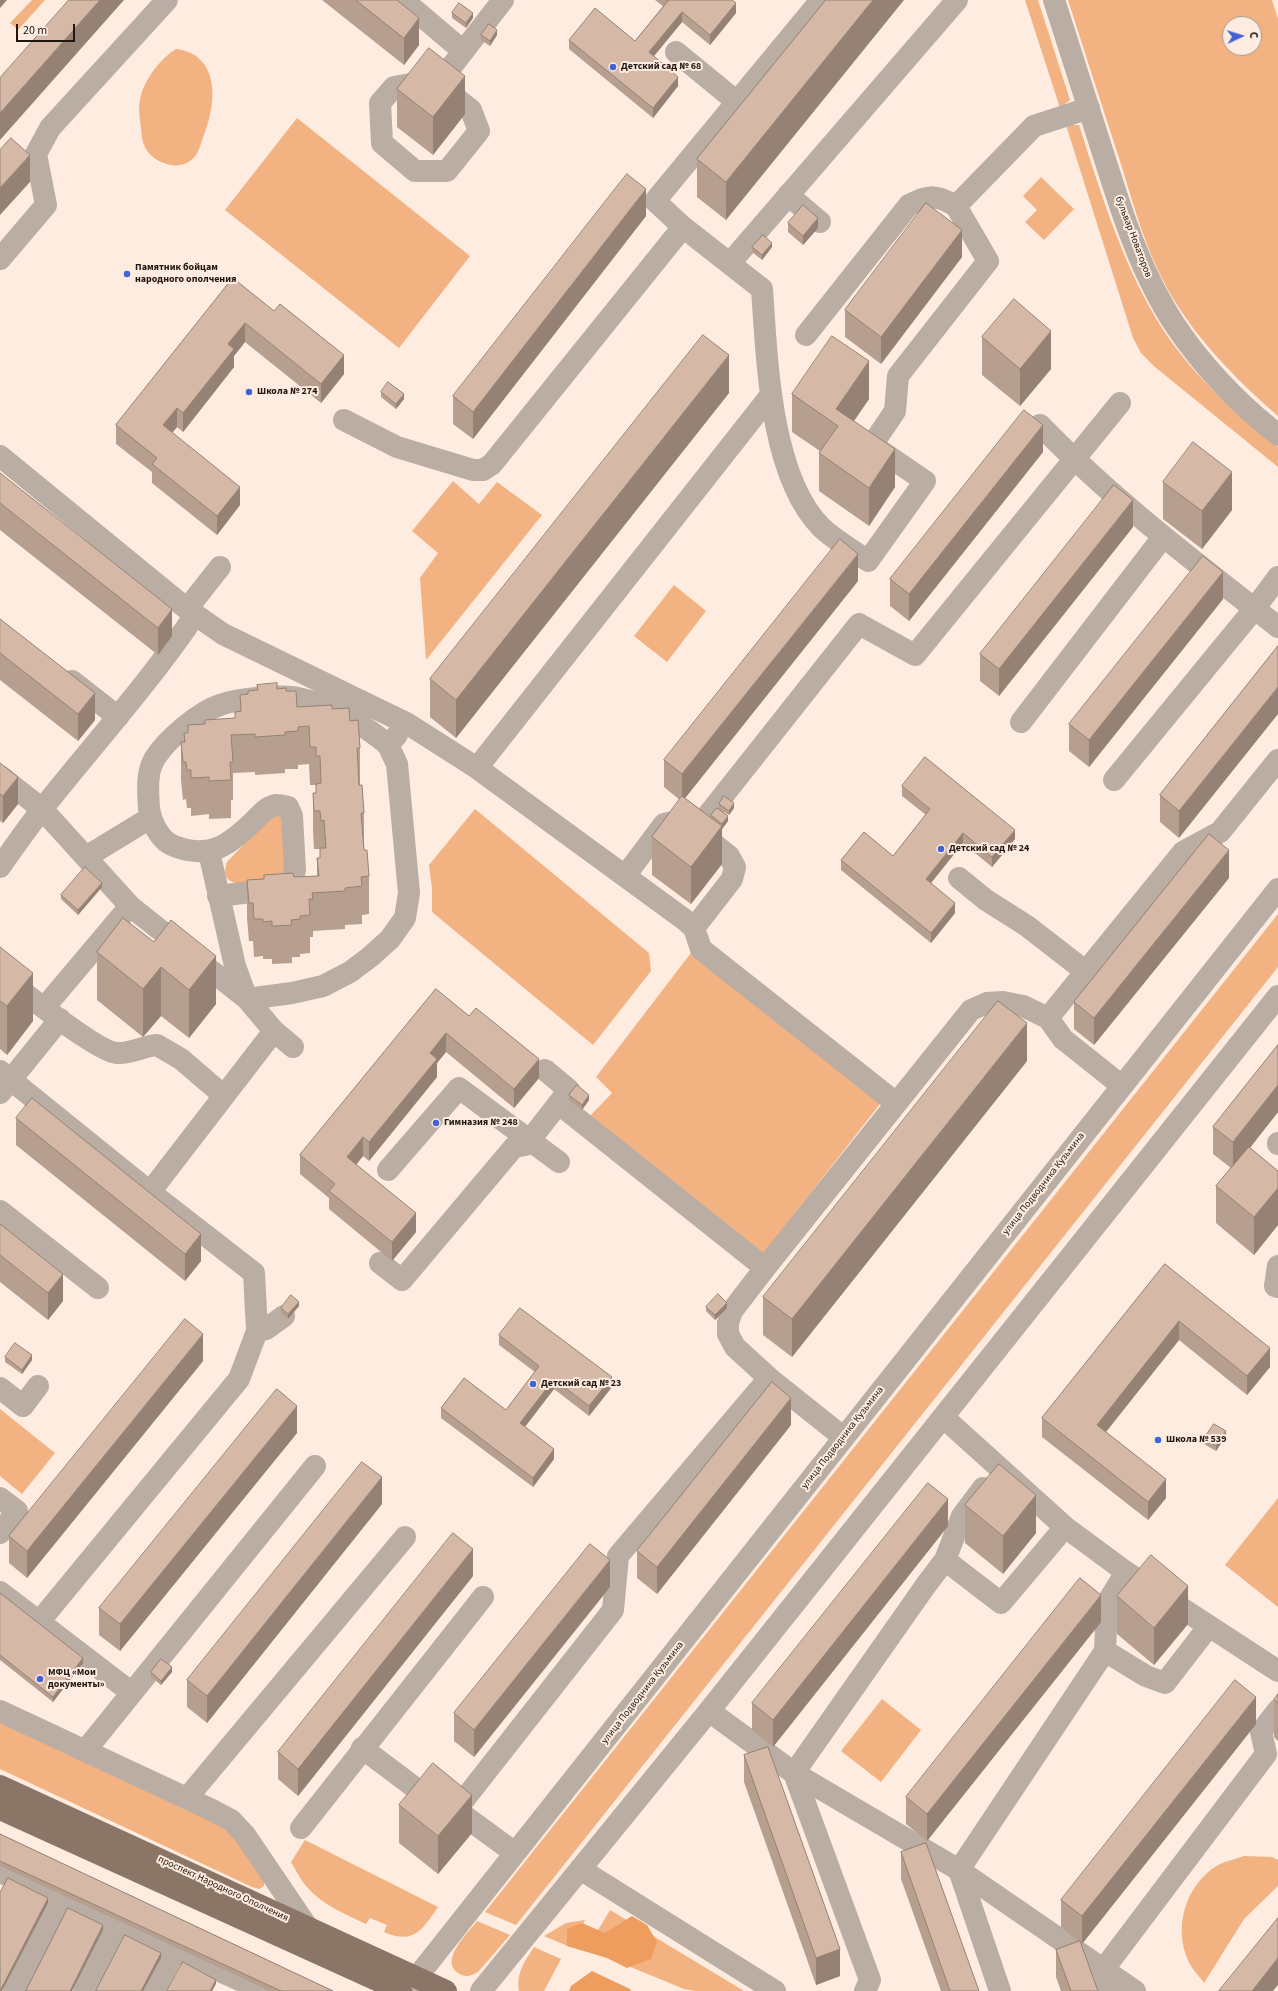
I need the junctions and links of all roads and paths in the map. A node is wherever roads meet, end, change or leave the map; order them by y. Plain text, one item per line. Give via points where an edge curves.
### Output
1 (167, 0) edge
2 (403, 0) edge
3 (503, 0) edge
4 (821, 0) edge
5 (957, 0) edge
6 (1054, 0) edge
7 (463, 50) junction
8 (676, 52) dead end
9 (438, 84) junction
10 (737, 102) junction
11 (1089, 108) junction
12 (788, 195) junction
13 (956, 206) junction
14 (820, 222) dead end
15 (683, 227) junction
16 (0, 259) edge
17 (730, 263) junction
18 (806, 335) dead end
19 (770, 396) junction
20 (1120, 403) dead end
21 (344, 420) dead end
22 (1040, 425) edge
23 (1278, 435) edge
24 (0, 456) edge
25 (1074, 460) junction
26 (1163, 537) junction
27 (220, 567) dead end
28 (1278, 577) edge
29 (1254, 608) junction
30 (191, 612) junction
31 (1278, 627) edge
32 (56, 669) edge
33 (118, 717) junction
34 (1021, 722) dead end
35 (408, 724) junction
36 (388, 745) junction
37 (1278, 760) edge
38 (478, 768) junction
39 (0, 776) edge
40 (1114, 780) dead end
41 (42, 809) junction
42 (150, 818) junction
43 (696, 830) junction
44 (209, 852) junction
45 (86, 857) junction
46 (0, 867) edge
47 (625, 876) junction
48 (959, 878) dead end
49 (1278, 889) edge
50 (218, 896) junction
51 (130, 906) junction
52 (694, 928) junction
53 (1086, 971) junction
54 (0, 974) edge
55 (1278, 996) edge
56 (247, 999) junction
57 (52, 1013) junction
58 (1048, 1018) junction
59 (274, 1031) junction
60 (293, 1048) dead end
61 (545, 1070) dead end
62 (4, 1081) edge
63 (1122, 1086) junction
64 (223, 1095) junction
65 (896, 1103) junction
66 (559, 1104) junction
67 (530, 1140) junction
68 (559, 1162) dead end
69 (388, 1170) dead end
70 (150, 1192) junction
71 (0, 1211) edge
72 (380, 1263) dead end
73 (1278, 1266) edge
74 (765, 1268) junction
75 (1278, 1287) edge
76 (98, 1288) dead end
77 (284, 1316) edge
78 (257, 1331) junction
79 (769, 1378) junction
80 (38, 1386) dead end
81 (0, 1388) edge
82 (943, 1418) junction
83 (843, 1437) junction
84 (315, 1466) dead end
85 (999, 1467) junction
86 (0, 1498) edge
87 (1065, 1527) junction
88 (0, 1532) edge
89 (406, 1537) dead end
90 (946, 1560) junction
91 (1126, 1572) junction
92 (0, 1592) edge
93 (483, 1596) dead end
94 (39, 1622) junction
95 (1209, 1626) junction
96 (1105, 1650) junction
97 (1278, 1671) edge
98 (132, 1693) junction
99 (1278, 1710) edge
100 (0, 1711) edge
101 (709, 1711) junction
102 (362, 1748) junction
103 (85, 1751) junction
104 (1272, 1759) edge
105 (794, 1773) junction
106 (0, 1786) edge
107 (426, 1796) junction
108 (187, 1798) junction
109 (0, 1809) edge
110 (456, 1810) junction
111 (412, 1814) edge
112 (301, 1828) dead end
113 (515, 1853) junction
114 (580, 1869) junction
115 (959, 1870) junction
116 (1, 1874) edge
117 (62, 1900) junction
118 (117, 1925) junction
119 (308, 1928) junction
120 (175, 1951) junction
121 (1102, 1970) junction
122 (229, 1984) edge
123 (417, 1984) edge
124 (14, 1991) edge
125 (84, 1991) edge
126 (154, 1991) edge
127 (264, 1991) edge
128 (401, 1991) edge
129 (446, 1991) edge
130 (482, 1991) edge
131 (775, 1991) edge
132 (865, 1991) edge
133 (1000, 1991) edge
134 (1110, 1991) edge
135 (1135, 1991) edge

1 - 16 street via 50,128 36,154 46,205
2 - 7 street
3 - 7 street via 474,27
4 - 10 street
5 - 12 street
6 - 11 street, бульвар Новаторов
7 - 9 street
8 - 10 street
9 - 9 street via 471,110 480,131 447,171 415,171 382,143 380,103 394,87 416,82
10 - 15 street via 655,201
11 - 13 street via 1034,126
11 - 23 street, бульвар Новаторов via 1124,220 1147,275 1175,325 1208,369 1242,405
12 - 14 street
12 - 17 street
13 - 18 street via 943,198 926,197 909,205
13 - 19 street via 988,260 898,376 895,411 872,444 925,481 868,561 821,527 802,502 787,467
15 - 17 street
15 - 21 street via 492,464 483,470 473,470 397,447
17 - 19 street via 762,289
19 - 38 street
20 - 25 street
22 - 25 street
24 - 30 street
25 - 26 street
25 - 43 street via 915,656 859,624
26 - 29 street
26 - 34 street
27 - 30 street
28 - 29 street
29 - 31 street
29 - 40 street
30 - 33 street via 175,644
30 - 35 street via 224,634
32 - 33 street
33 - 41 street
35 - 36 street
35 - 38 street
36 - 42 street via 370,729 314,702 296,697 220,705 167,742 154,759 148,778
36 - 56 street via 397,764 409,893 405,918 390,939 370,957 350,972 323,986
37 - 53 street via 1220,832 1183,852
38 - 47 street
39 - 41 street
41 - 45 street
41 - 46 street
42 - 44 street via 160,836 173,846
42 - 45 street
43 - 47 street via 682,820 664,824
43 - 52 street via 729,856 735,867 732,879
44 - 50 street
44 - 50 street via 234,839 267,808 277,805 288,807 292,816 295,870 292,880 284,888
45 - 51 street
47 - 52 street
48 - 53 street
49 - 63 street, улица Подводника Кузьмина
50 - 56 street via 234,966
51 - 56 street
51 - 57 street
52 - 65 street via 701,948
53 - 58 street
54 - 57 street
55 - 82 street
56 - 59 street
57 - 62 street
57 - 64 street via 103,1047 117,1053 156,1045 164,1048
58 - 63 street via 1063,1039
58 - 65 street via 1023,1006 1003,1002 987,1003 971,1010
59 - 60 street
59 - 64 street
61 - 66 street via 569,1090
62 - 70 street
63 - 83 street, улица Подводника Кузьмина
64 - 70 street
65 - 74 street
66 - 67 street
66 - 74 street
67 - 68 street
67 - 69 street via 459,1088
67 - 72 street via 525,1145 514,1148 402,1280
70 - 78 street via 254,1273
71 - 76 street
73 - 75 street via 1275,1286
74 - 79 street via 732,1311 728,1334 736,1347
77 - 78 street via 266,1329
78 - 94 street via 239,1379
79 - 83 street
79 - 110 street via 618,1556 613,1610
80 - 81 street via 23,1406
82 - 85 street
82 - 101 street
83 - 113 street, улица Подводника Кузьмина
84 - 98 street
85 - 87 street
85 - 90 street via 962,1516
86 - 88 street via 17,1510
87 - 90 street via 1001,1603
87 - 91 street
89 - 108 street
90 - 105 street
91 - 95 street
91 - 96 street via 1107,1603
92 - 94 street
93 - 102 street
94 - 98 street
95 - 96 street via 1165,1683 1146,1676
95 - 97 street
96 - 115 street
98 - 103 street
99 - 104 street via 1262,1732
100 - 103 street
101 - 105 street
101 - 114 street
102 - 107 street
102 - 112 street
103 - 108 street
104 - 121 street
105 - 115 street
105 - 132 street via 870,1980
106 - 119 main road, проспект Народного Ополчения
107 - 110 street via 438,1796
107 - 111 street
108 - 119 street via 230,1820 245,1835
109 - 128 main road, проспект Народного Ополчения
110 - 113 street
113 - 123 street, улица Подводника Кузьмина
114 - 130 street
114 - 131 street
115 - 121 street
115 - 133 street
116 - 117 street
117 - 118 street
117 - 124 street
118 - 120 street
118 - 125 street
119 - 123 main road, проспект Народного Ополчения
120 - 122 street
120 - 126 street
121 - 134 street
121 - 135 street
122 - 127 street
123 - 129 main road, проспект Народного Ополчения

